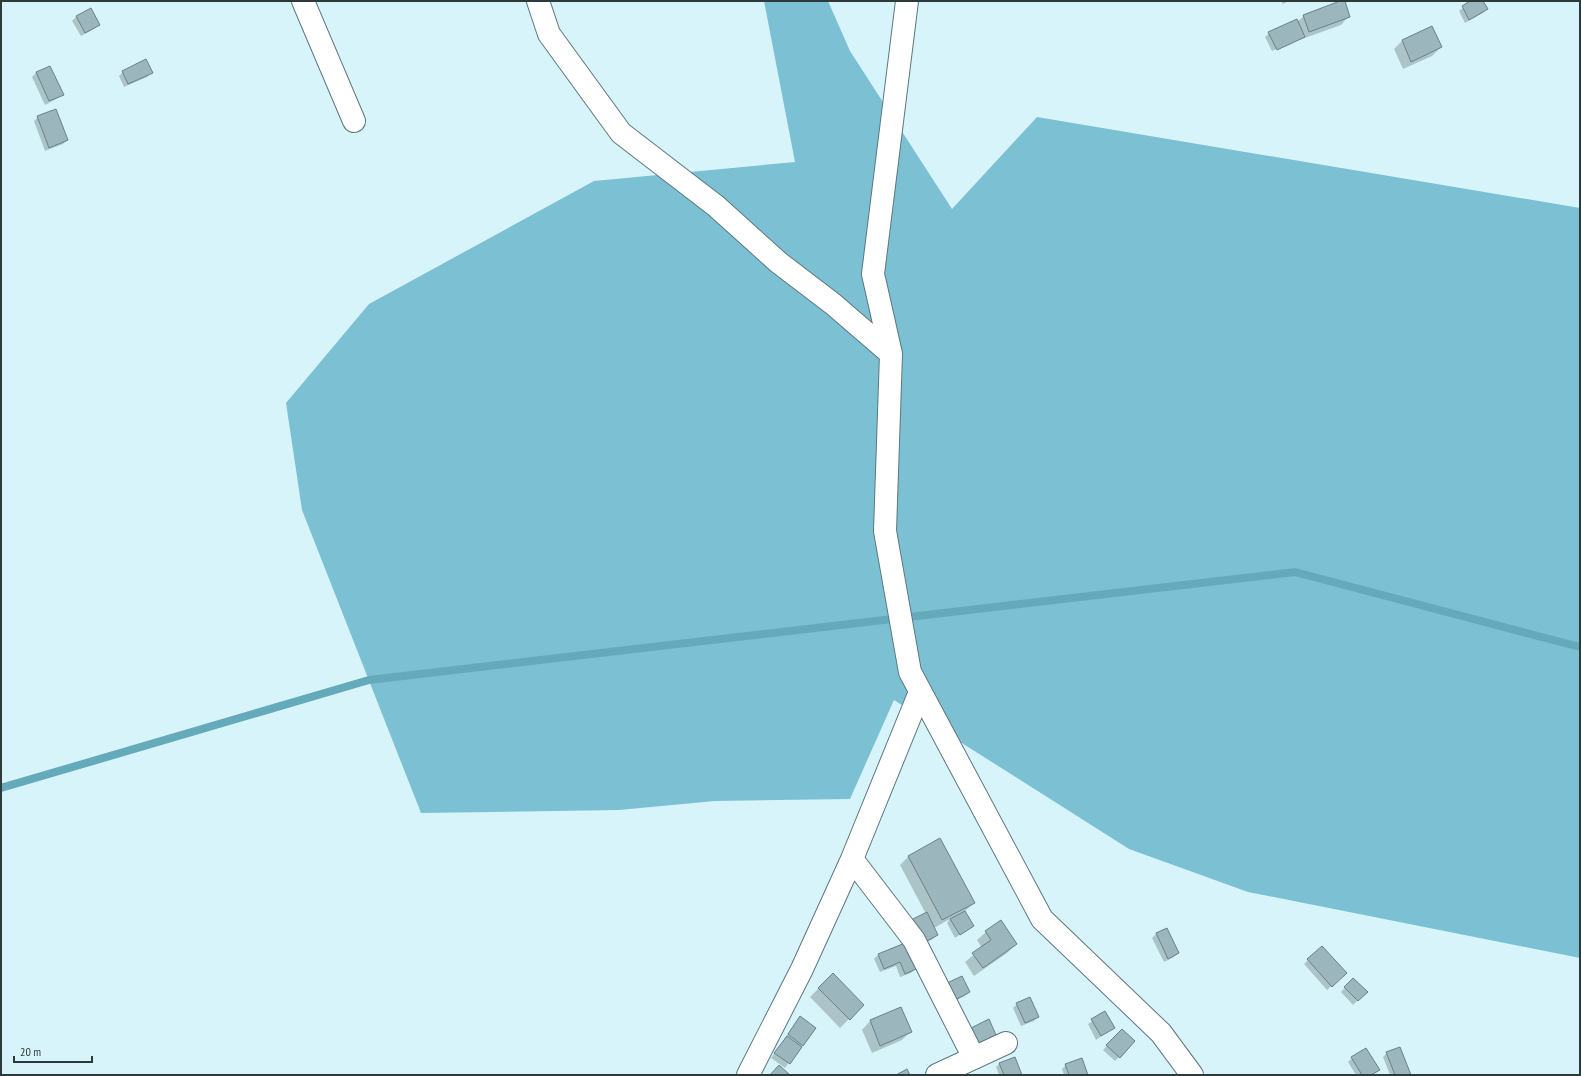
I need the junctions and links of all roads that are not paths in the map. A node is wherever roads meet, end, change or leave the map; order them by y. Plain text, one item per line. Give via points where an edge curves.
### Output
1 (303, 1) edge
2 (538, 1) edge
3 (907, 1) edge
4 (354, 121) dead end
5 (891, 354) junction
6 (920, 692) junction
7 (852, 859) junction
8 (1006, 1043) dead end
9 (974, 1058) junction
10 (748, 1075) edge
11 (937, 1075) edge
12 (1192, 1075) edge

1 - 4 street
2 - 5 street via 549,34 621,132 716,206 778,262 833,304
3 - 5 street via 873,274
5 - 6 street via 885,531 910,672
6 - 7 street
6 - 12 street via 1042,919 1161,1033
7 - 9 street via 914,940
7 - 10 street via 802,970
8 - 9 street
9 - 11 street

